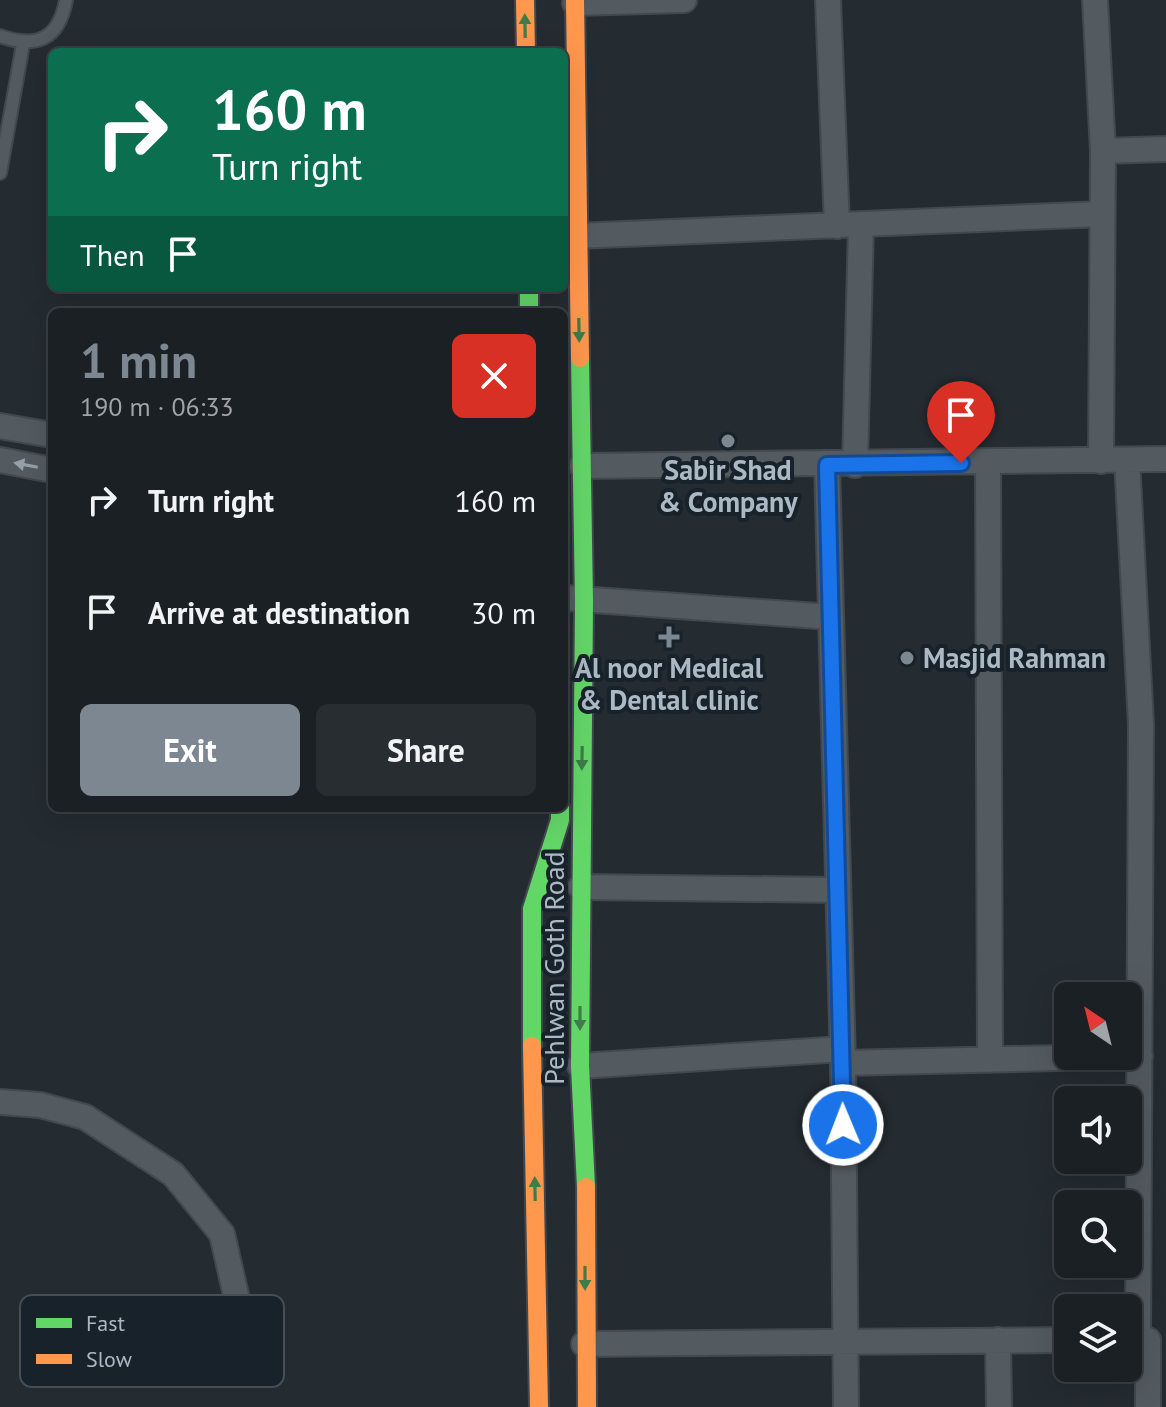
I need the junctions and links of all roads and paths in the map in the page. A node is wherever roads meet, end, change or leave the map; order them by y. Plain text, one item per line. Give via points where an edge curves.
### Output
1 (66, 0) edge
2 (525, 0) edge
3 (684, 0) edge
4 (828, 0) edge
5 (1095, 0) edge
6 (575, 1) edge
7 (0, 36) edge
8 (23, 44) junction
9 (526, 48) edge
10 (1166, 149) edge
11 (1103, 151) junction
12 (0, 173) edge
13 (1102, 214) junction
14 (849, 226) junction
15 (576, 236) junction
16 (0, 426) edge
17 (48, 434) edge
18 (1166, 459) edge
19 (0, 460) edge
20 (1127, 460) junction
21 (1101, 461) junction
22 (988, 462) junction
23 (827, 465) junction
24 (855, 465) junction
25 (48, 469) edge
26 (573, 473) edge
27 (572, 522) edge
28 (572, 556) edge
29 (575, 600) junction
30 (831, 617) junction
31 (568, 650) edge
32 (560, 812) edge
33 (581, 887) junction
34 (837, 890) junction
35 (1140, 982) edge
36 (842, 1056) junction
37 (1054, 1058) edge
38 (990, 1060) junction
39 (580, 1066) junction
40 (1140, 1070) edge
41 (0, 1102) edge
42 (236, 1295) edge
43 (846, 1340) junction
44 (998, 1340) junction
45 (1054, 1340) edge
46 (1145, 1340) edge
47 (584, 1344) junction
48 (539, 1407) edge
49 (587, 1407) edge
50 (846, 1407) edge
51 (999, 1407) edge
52 (1148, 1407) edge

1 - 8 lane via 63,21 46,38
9 -> 2 main road
3 - 6 street
4 - 14 street
5 - 11 street
6 - 15 main road, Pehlwan Goth Road
7 - 8 lane
8 - 12 lane
10 - 11 street
11 - 13 street
13 - 14 street
13 - 21 street
14 - 15 street
14 - 24 street
15 -> 26 main road, Pehlwan Goth Road
16 - 17 street
18 - 20 street
25 -> 19 street
20 - 21 street
20 - 35 street via 1141,724
21 - 22 street
22 - 24 street
22 - 38 street
23 - 24 street
23 - 26 street
23 - 30 street
26 - 27 main road, Pehlwan Goth Road via 568,493
27 - 28 main road, Pehlwan Goth Road
28 - 29 main road, Pehlwan Goth Road
29 - 30 street
29 - 31 main road, Pehlwan Goth Road
29 -> 33 main road, Pehlwan Goth Road
30 - 34 street
48 -> 32 main road, Pehlwan Goth Road via 530,940 532,909
33 - 34 street
33 -> 39 main road, Pehlwan Goth Road
34 - 36 street
36 - 38 street
36 - 39 street
36 - 43 street
37 - 38 street
39 -> 47 main road, Pehlwan Goth Road via 586,1139
40 - 46 street
41 - 42 street via 85,1117 173,1174 222,1234
43 - 44 street
43 - 47 street
43 - 50 street
44 - 45 street
44 - 51 street
46 - 52 street
47 - 49 main road, Pehlwan Goth Road

